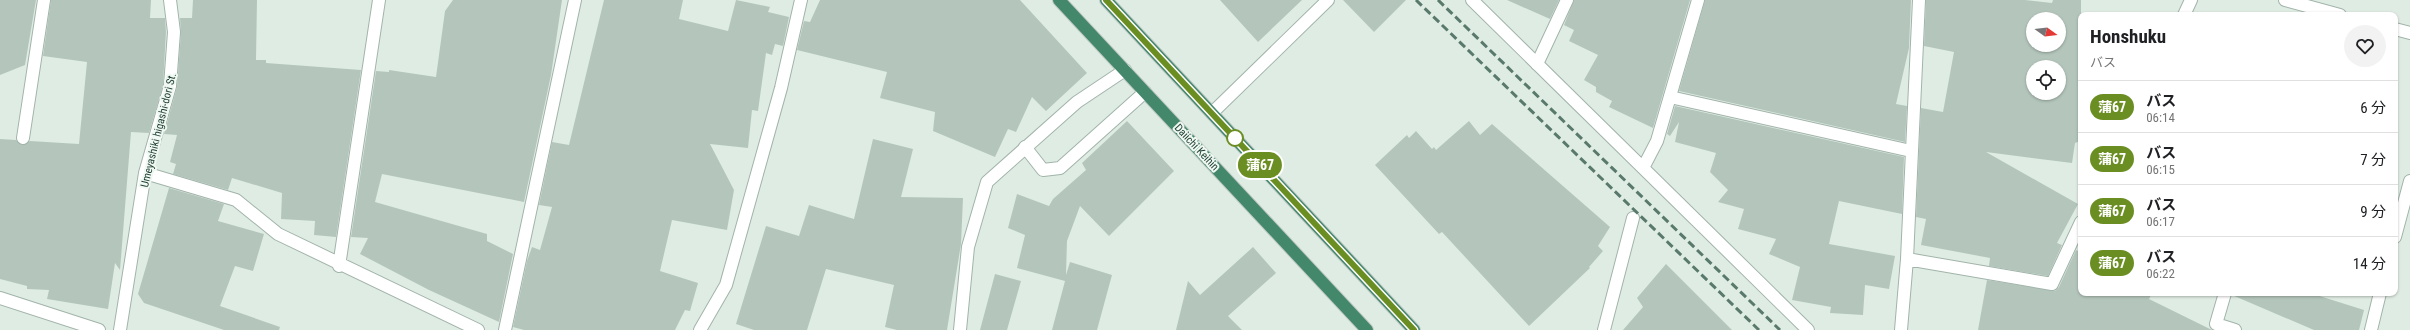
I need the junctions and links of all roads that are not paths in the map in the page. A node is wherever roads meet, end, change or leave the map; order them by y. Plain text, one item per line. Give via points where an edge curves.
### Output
1 (44, 0) edge
2 (170, 0) edge
3 (379, 0) edge
4 (575, 0) edge
5 (1059, 0) edge
6 (1106, 0) edge
7 (1328, 0) edge
8 (1472, 0) edge
9 (1567, 0) edge
10 (1698, 0) edge
11 (1919, 0) edge
12 (2192, 0) edge
13 (2285, 0) edge
14 (797, 1) edge
15 (2186, 12) edge
16 (2329, 12) edge
17 (2398, 30) edge
18 (2410, 33) edge
19 (1537, 64) junction
20 (1125, 70) junction
21 (1145, 92) junction
22 (1670, 97) junction
23 (1212, 113) junction
24 (24, 138) dead end
25 (1025, 147) junction
26 (1911, 151) junction
27 (1643, 168) junction
28 (145, 173) junction
29 (2410, 180) edge
30 (1633, 218) dead end
31 (2398, 226) edge
32 (2078, 228) edge
33 (1907, 258) junction
34 (339, 266) junction
35 (2224, 296) edge
36 (2379, 296) edge
37 (0, 298) edge
38 (99, 330) edge
39 (120, 330) edge
40 (478, 330) edge
41 (505, 330) edge
42 (700, 330) edge
43 (960, 330) edge
44 (1366, 330) edge
45 (1414, 330) edge
46 (1604, 330) edge
47 (1808, 330) edge
48 (1901, 330) edge
49 (2235, 330) edge
50 (2370, 330) edge

1 - 24 street
2 - 28 street, Umeyashiki higashi-dori St. via 174,32 173,70
3 - 34 street
4 - 41 street
5 - 20 highway, Daiichi Keihin
6 - 23 highway
7 - 23 street
8 - 19 street
9 - 19 street
10 - 22 street
11 - 26 street
12 - 15 street
13 - 16 street
14 - 42 street via 779,95 726,285
17 - 18 street
19 - 27 street
20 - 21 highway, Daiichi Keihin
20 - 25 street via 1077,102
21 - 25 street via 1060,168 1043,170
21 - 44 highway, Daiichi Keihin
22 - 26 street
22 - 27 street via 1657,141
23 - 45 highway
25 - 43 street via 987,182 968,247
26 - 33 street
27 - 47 street
28 - 34 street via 236,200 278,234
28 - 39 street, Umeyashiki higashi-dori St.
29 - 31 street
30 - 46 street
32 - 33 street via 2052,284
33 - 48 street
34 - 40 street
35 - 49 street via 2216,324
36 - 50 street
37 - 38 street

